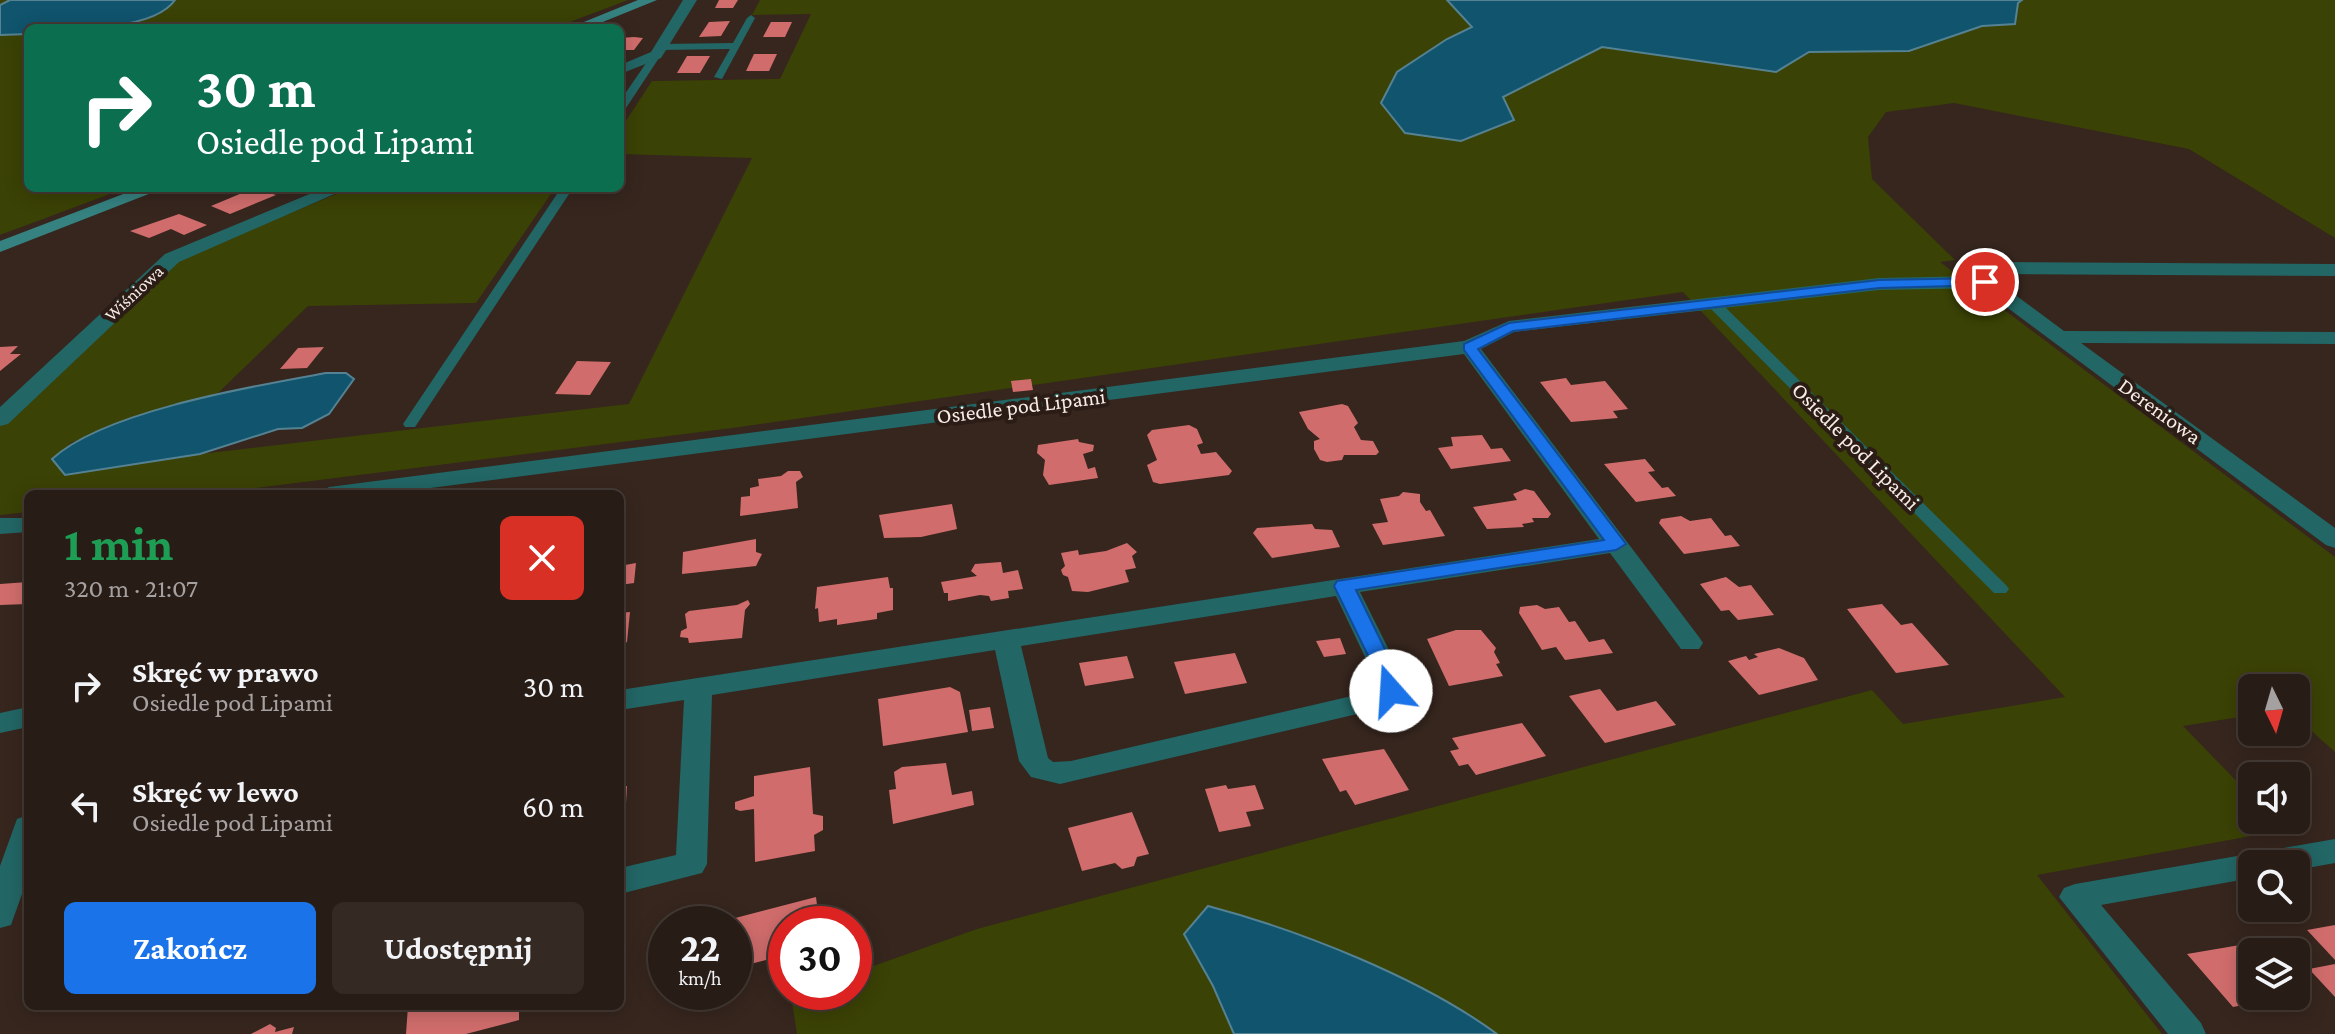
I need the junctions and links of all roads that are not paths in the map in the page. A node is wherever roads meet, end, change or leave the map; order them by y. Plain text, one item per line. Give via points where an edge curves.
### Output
1 (650, 0) edge
2 (690, 0) edge
3 (751, 18) dead end
4 (587, 24) edge
5 (736, 46) junction
6 (659, 51) junction
7 (624, 68) edge
8 (719, 77) dead end
9 (624, 103) edge
10 (144, 192) edge
11 (329, 192) edge
12 (564, 192) edge
13 (0, 247) edge
14 (2335, 270) edge
15 (1985, 282) junction
16 (1712, 302) junction
17 (2059, 337) junction
18 (2335, 338) edge
19 (1469, 347) junction
20 (0, 419) edge
21 (410, 424) dead end
22 (360, 490) edge
23 (24, 525) edge
24 (0, 526) edge
25 (2335, 540) edge
26 (1616, 544) junction
27 (1344, 586) junction
28 (2000, 589) dead end
29 (1006, 639) junction
30 (1690, 643) dead end
31 (698, 688) junction
32 (624, 699) edge
33 (24, 718) edge
34 (0, 723) edge
35 (24, 840) edge
36 (2335, 851) edge
37 (2310, 855) edge
38 (2238, 868) edge
39 (624, 880) edge
40 (0, 915) edge
41 (2189, 1034) edge

1 - 4 street
2 - 6 street
3 - 5 lane
5 - 6 lane
5 - 8 lane
6 - 7 street
6 - 9 lane
10 - 13 street
11 - 20 street, Wiśniowa via 172,258
12 - 21 lane
14 - 15 street via 1991,268
15 - 16 street, Osiedle pod Lipami via 1879,284
15 - 17 street, Dereniowa
16 - 19 street, Osiedle pod Lipami via 1509,327
16 - 28 lane, Osiedle pod Lipami
17 - 18 street
17 - 25 street, Dereniowa
19 - 22 street, Osiedle pod Lipami
19 - 26 street
23 - 24 street
26 - 27 street
26 - 30 street
27 - 29 street
27 - 29 street via 1391,691 1377,700 1071,772 1050,774 1034,761
29 - 31 street
31 - 32 street
31 - 39 street via 691,864
33 - 34 street
35 - 40 street
36 - 37 street
38 - 41 street via 2075,897

